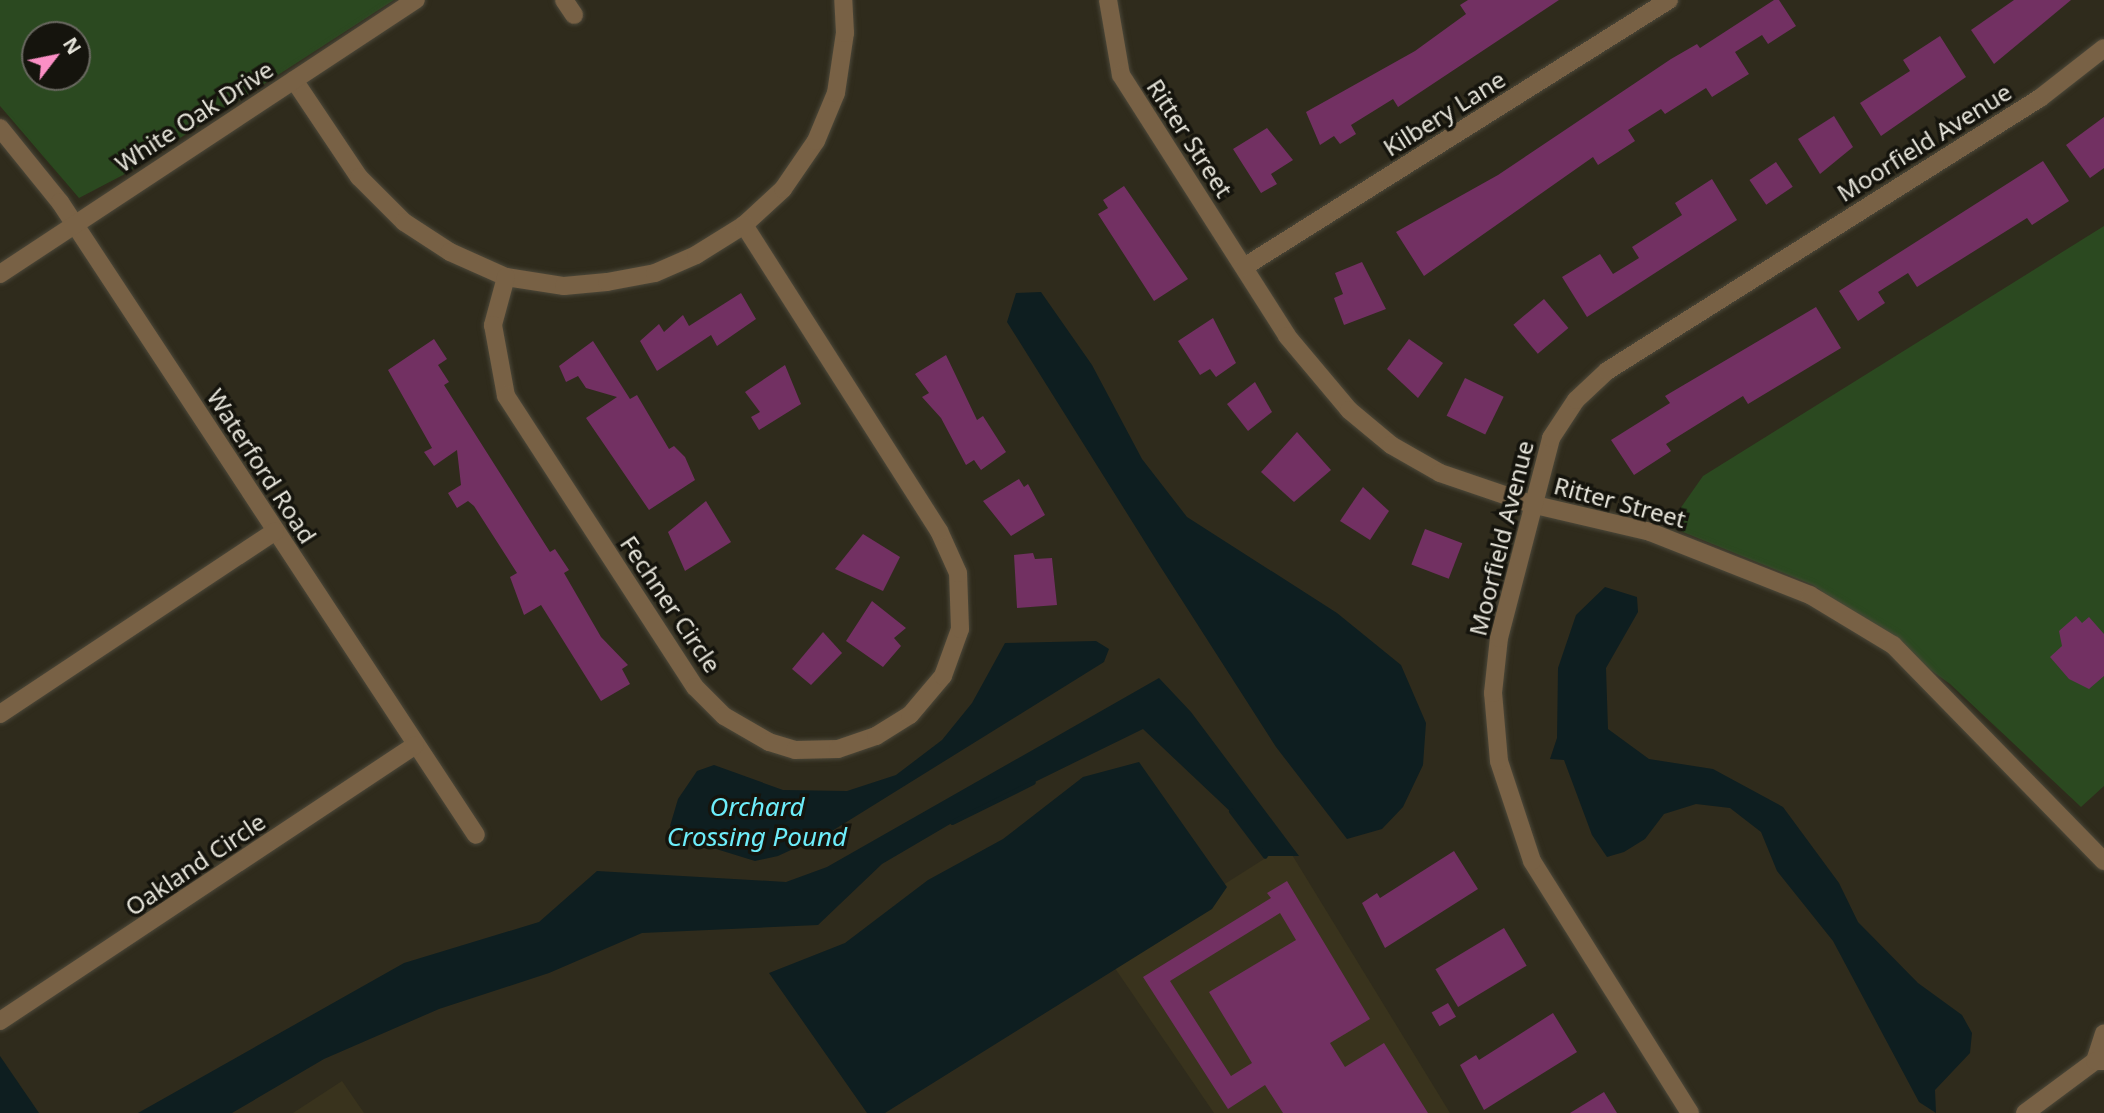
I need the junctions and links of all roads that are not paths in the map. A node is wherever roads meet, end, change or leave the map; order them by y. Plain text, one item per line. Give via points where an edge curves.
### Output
1 (416, 0) edge
2 (843, 0) edge
3 (1108, 0) edge
4 (1669, 0) edge
5 (2104, 48) edge
6 (294, 80) junction
7 (0, 128) edge
8 (75, 225) junction
9 (744, 225) junction
10 (1244, 267) junction
11 (0, 274) edge
12 (506, 276) junction
13 (1531, 504) junction
14 (275, 531) junction
15 (0, 714) edge
16 (415, 745) junction
17 (476, 835) dead end
18 (2104, 861) edge
19 (0, 1021) edge
20 (2104, 1033) edge
21 (2100, 1061) edge
22 (1690, 1113) edge
23 (2025, 1113) edge

1 - 6 street, White Oak Drive
2 - 9 street via 845,33 836,93 816,141 783,188
3 - 10 street, Ritter Street via 1121,75
4 - 10 street, Kilbery Lane
5 - 13 street, Moorfield Avenue via 2031,104 1597,378 1559,422
6 - 8 street, White Oak Drive
6 - 12 street via 359,177 404,222 450,252
7 - 8 street, Waterford Road via 32,162
8 - 11 street, White Oak Drive
8 - 14 street, Waterford Road
9 - 12 street via 655,273 564,286
9 - 12 street, Fechner Circle via 939,531 958,573 960,629 943,676 910,715 876,736 838,749 795,750 768,742 724,716 695,687 506,396 494,325
10 - 13 street, Ritter Street via 1320,380 1374,432 1440,473
13 - 18 street, Ritter Street via 1650,531 1783,581 1893,645
13 - 22 street, Moorfield Avenue via 1494,668 1493,728 1509,801 1543,880
14 - 15 street
14 - 16 street, Waterford Road
16 - 17 street, Waterford Road
16 - 19 street, Oakland Circle
20 - 21 street via 2098,1038
21 - 23 street

